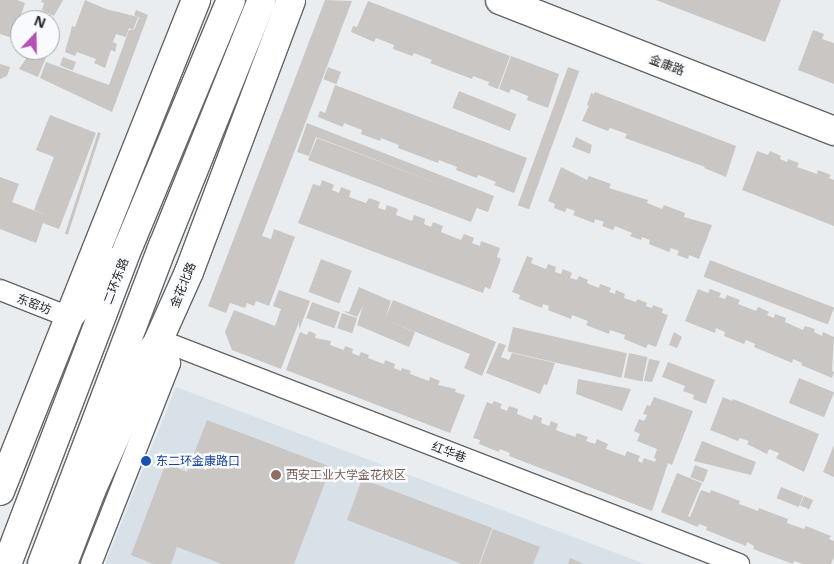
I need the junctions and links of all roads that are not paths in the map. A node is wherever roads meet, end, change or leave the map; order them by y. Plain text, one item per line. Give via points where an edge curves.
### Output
1 (196, 0) edge
2 (231, 0) edge
3 (262, 0) edge
4 (291, 0) edge
5 (500, 0) edge
6 (834, 131) edge
7 (129, 245) junction
8 (0, 290) edge
9 (69, 317) junction
10 (160, 340) junction
11 (99, 418) junction
12 (0, 491) edge
13 (7, 564) edge
14 (42, 564) edge
15 (63, 564) edge
16 (91, 564) edge
17 (739, 564) edge

1 - 9 main road
2 - 7 main road, 二环东路
3 - 11 main road via 163,246
4 - 10 main road, 金花北路 via 189,272
5 - 6 main road, 金康路
7 - 9 main road
7 - 13 main road, 二环东路
8 - 9 street, 东窑坊
9 - 12 main road
10 - 11 main road
10 - 15 main road, 金花北路
10 - 16 street via 170,363
10 - 17 street, 红华巷
11 - 14 main road

